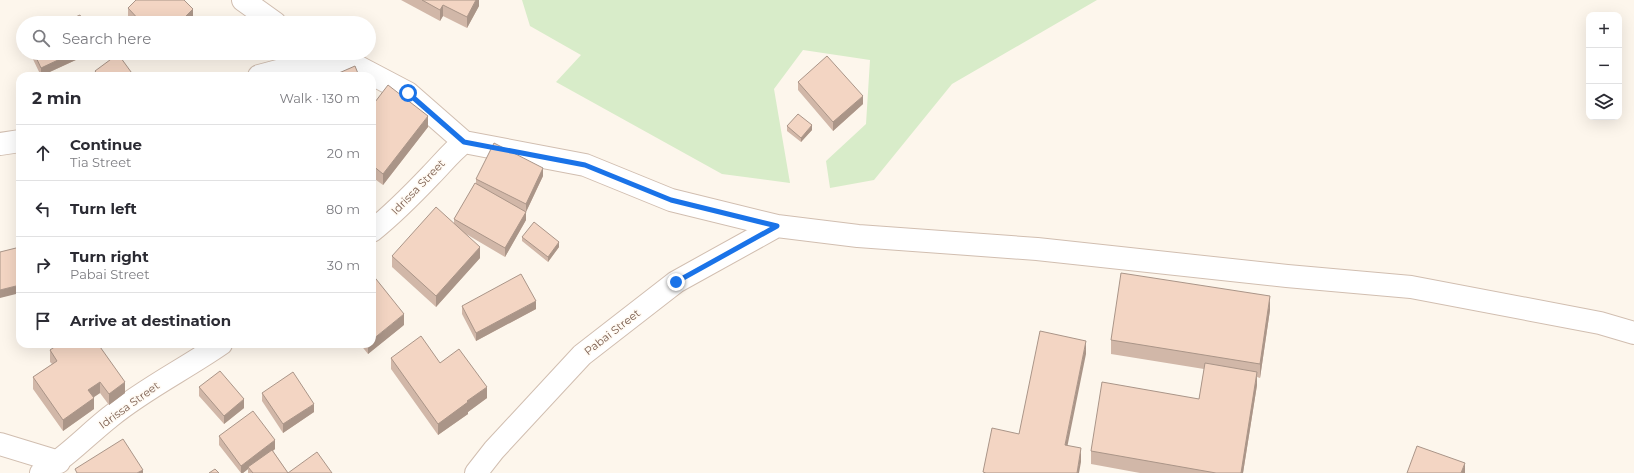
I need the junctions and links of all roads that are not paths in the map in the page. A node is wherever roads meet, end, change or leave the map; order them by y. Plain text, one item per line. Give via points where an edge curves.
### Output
1 (242, 0) edge
2 (265, 16) edge
3 (347, 60) edge
4 (359, 66) junction
5 (274, 72) edge
6 (370, 72) edge
7 (376, 75) edge
8 (16, 142) edge
9 (464, 142) junction
10 (0, 144) edge
11 (777, 226) junction
12 (376, 228) edge
13 (1634, 333) edge
14 (215, 348) edge
15 (0, 444) edge
16 (50, 467) edge
17 (476, 473) edge

1 - 2 street
3 - 4 street
4 - 5 street via 312,62
4 - 6 street
7 - 9 street via 408,93
8 - 10 street
9 - 11 street via 585,165 671,200
9 - 12 street, Idrissa Street
11 - 13 street via 858,236 1037,249 1411,287 1600,323
11 - 17 street, Pabai Street via 676,282 582,355
14 - 16 street, Idrissa Street via 110,416
15 - 16 street

